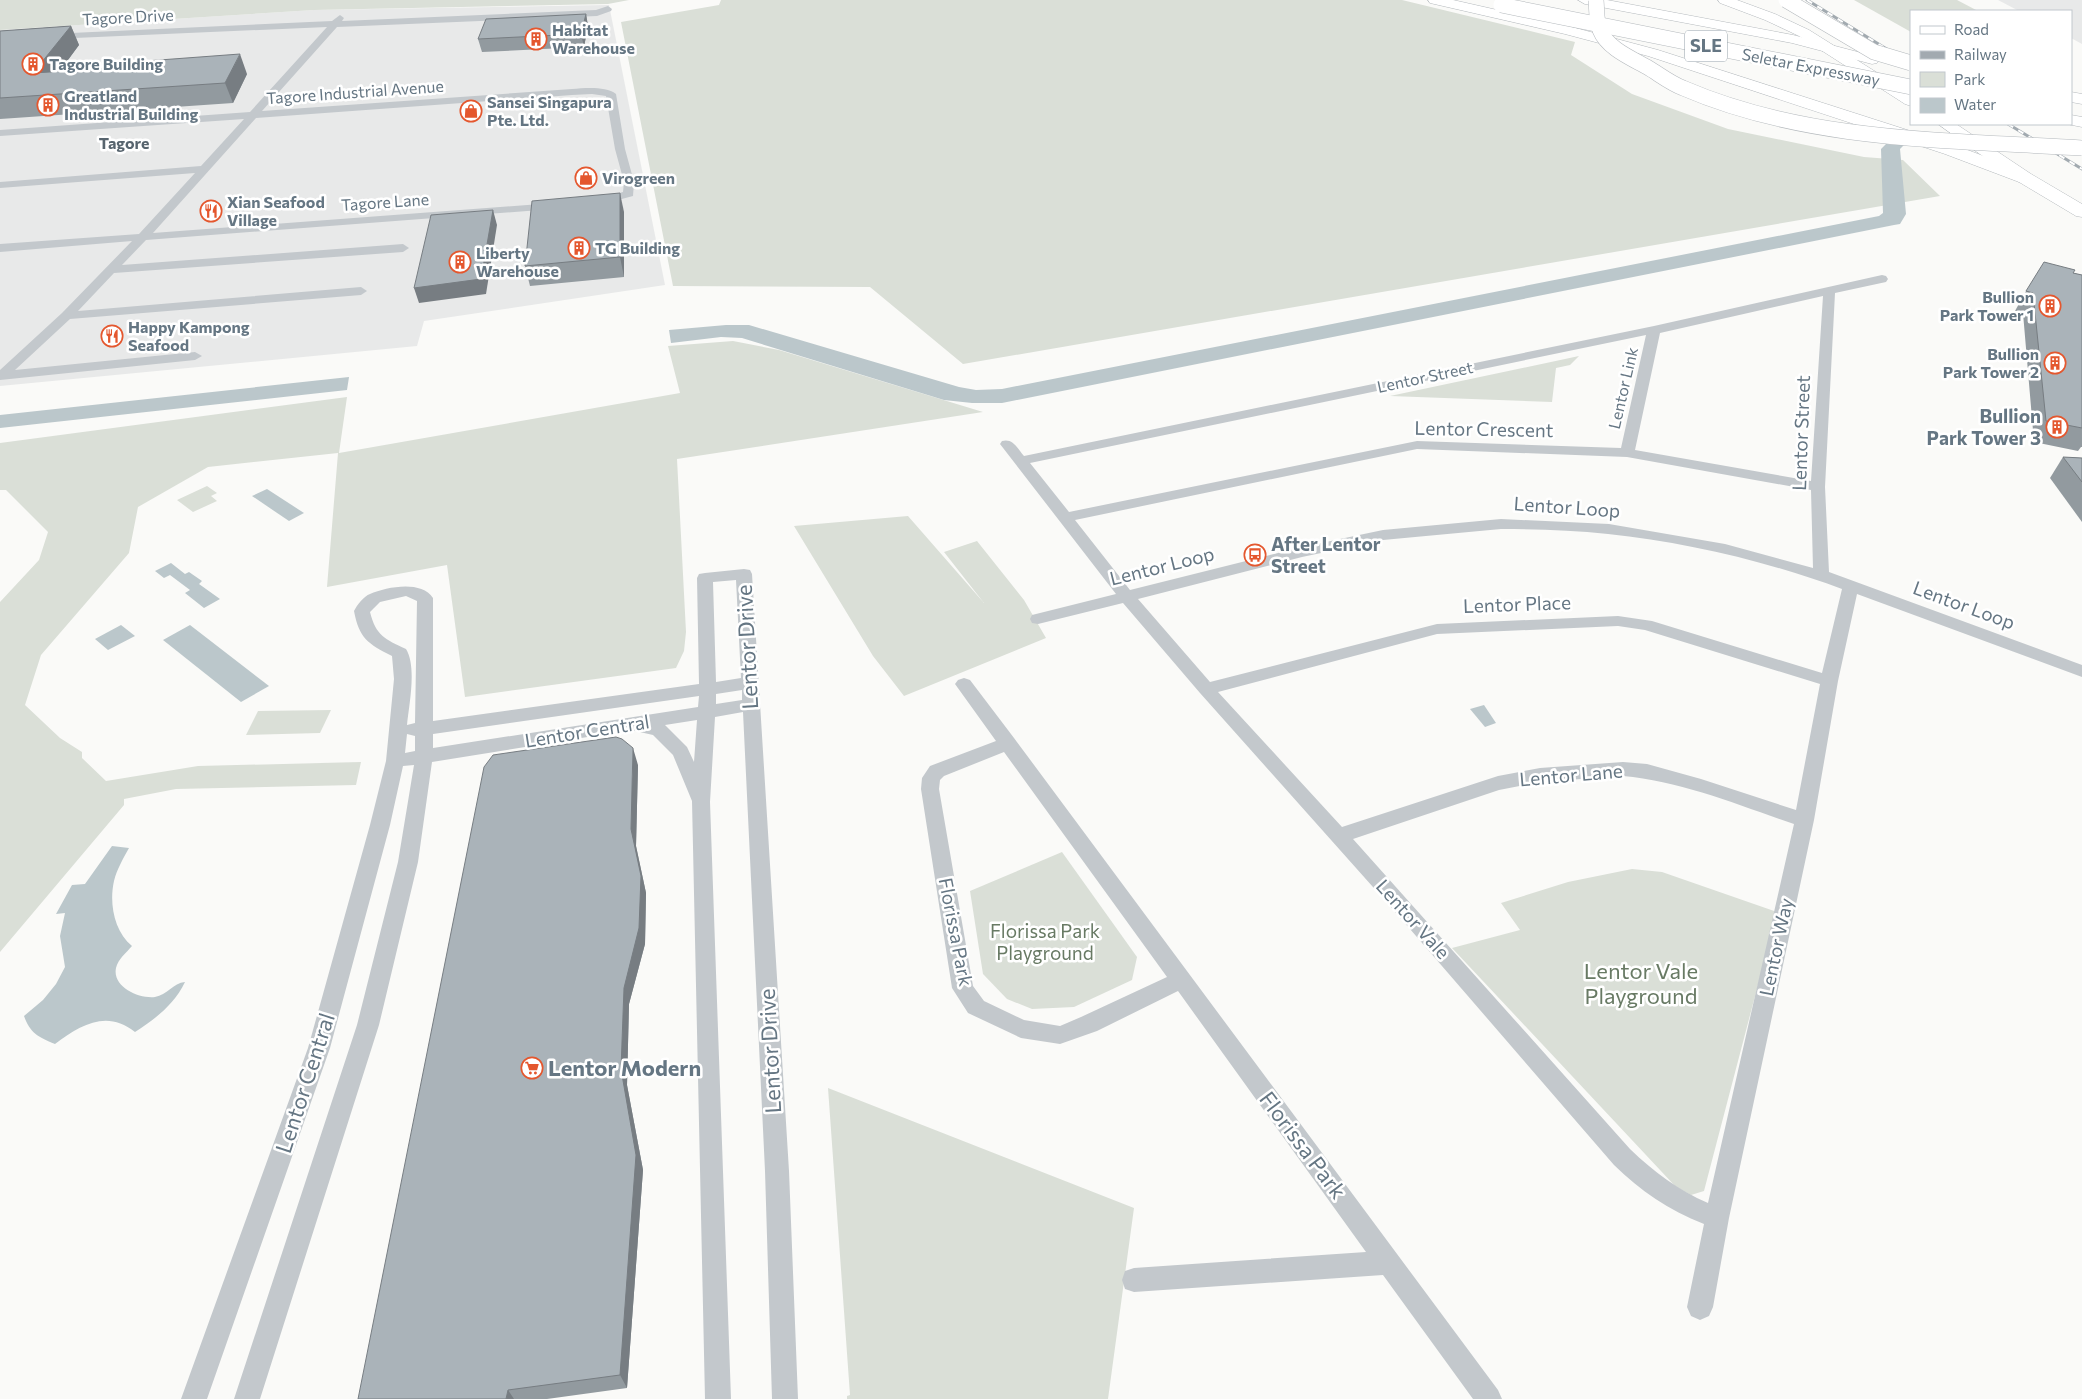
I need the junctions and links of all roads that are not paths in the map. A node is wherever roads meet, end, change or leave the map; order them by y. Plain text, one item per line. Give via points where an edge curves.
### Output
1 (1435, 0) edge
2 (1476, 0) edge
3 (1523, 0) edge
4 (1585, 0) edge
5 (1596, 0) edge
6 (1776, 0) edge
7 (1786, 0) edge
8 (1713, 2) edge
9 (1646, 11) junction
10 (338, 20) junction
11 (47, 30) edge
12 (38, 36) edge
13 (1827, 47) junction
14 (1872, 60) junction
15 (1910, 63) edge
16 (1910, 77) edge
17 (1910, 85) edge
18 (1910, 86) edge
19 (1910, 100) edge
20 (253, 115) junction
21 (1950, 125) edge
22 (1967, 129) edge
23 (0, 133) edge
24 (2082, 148) edge
25 (203, 169) junction
26 (2025, 178) junction
27 (0, 185) edge
28 (2082, 197) edge
29 (583, 203) edge
30 (565, 205) edge
31 (2082, 212) edge
32 (142, 239) junction
33 (6, 248) edge
34 (403, 248) dead end
35 (0, 259) edge
36 (110, 270) junction
37 (1882, 279) dead end
38 (361, 291) dead end
39 (1829, 292) junction
40 (66, 316) junction
41 (1654, 330) junction
42 (195, 356) dead end
43 (0, 376) edge
44 (1007, 444) dead end
45 (1627, 453) junction
46 (1020, 461) junction
47 (1818, 487) junction
48 (1064, 518) junction
49 (1821, 575) junction
50 (1851, 586) junction
51 (1127, 597) junction
52 (1038, 619) dead end
53 (2080, 671) edge
54 (1829, 681) junction
55 (964, 684) dead end
56 (708, 689) junction
57 (1206, 690) junction
58 (750, 694) junction
59 (707, 712) junction
60 (628, 724) junction
61 (424, 729) junction
62 (398, 732) junction
63 (1008, 743) junction
64 (424, 756) junction
65 (395, 761) junction
66 (701, 802) junction
67 (1804, 820) junction
68 (1338, 836) junction
69 (1181, 980) junction
70 (1717, 1218) junction
71 (1390, 1262) junction
72 (1134, 1280) dead end
73 (1700, 1307) dead end
74 (194, 1399) edge
75 (246, 1399) edge
76 (718, 1399) edge
77 (785, 1399) edge
78 (1489, 1399) edge

1 - 26 main road via 1653,53 1942,147
2 - 18 main road, Seletar Expressway / SLE, bridge
3 - 16 main road, Seletar Expressway / SLE
4 - 9 main road
5 - 24 main road, bridge via 1600,30 1621,52 1693,93 1741,109 1818,126 1922,139
6 - 14 main road
7 - 15 main road, bridge via 1874,52
8 - 9 main road via 1689,11
8 - 13 main road via 1784,23
9 - 13 main road
10 - 10 street, Tagore Drive via 597,7 608,10 597,13
10 - 11 street, Tagore Drive
10 - 12 street, Tagore Drive
10 - 20 street
13 - 14 main road
13 - 19 main road
14 - 17 main road
20 - 23 street, Tagore Industrial Avenue
20 - 25 street
20 - 29 street, Tagore Industrial Avenue via 605,92 611,94 629,194
21 - 22 main road
22 - 26 main road
22 - 28 main road via 1988,134
25 - 27 street
25 - 32 street
26 - 31 main road
30 - 32 street, Tagore Lane
32 - 33 street, Tagore Lane
32 - 36 street
33 - 35 street, Tagore Lane
34 - 36 street
36 - 40 street
37 - 39 street, Lentor Street
38 - 40 street
39 - 41 street, Lentor Street
39 - 47 street, Lentor Street
40 - 43 street
41 - 45 street, Lentor Link
41 - 46 street, Lentor Street
42 - 43 street
44 - 46 street
45 - 47 street, Lentor Crescent
45 - 48 street, Lentor Crescent via 1410,446
46 - 48 street
47 - 49 street, Lentor Street
48 - 51 street
49 - 50 street, Lentor Loop
49 - 51 street, Lentor Loop via 1725,550 1609,529 1501,524 1383,535 1302,552
50 - 53 street, Lentor Loop
50 - 54 street, Lentor Way
51 - 52 street, Lentor Loop
51 - 57 street, Lentor Vale
54 - 57 street, Lentor Place via 1646,625 1618,621 1437,629
54 - 67 street, Lentor Way
55 - 63 street, Florissa Park
56 - 58 street, Lentor Central
56 - 58 street, Lentor Drive via 706,578 744,574
56 - 59 street, Lentor Drive
56 - 61 street, Lentor Central
57 - 68 street, Lentor Vale
58 - 59 street, Lentor Central
58 - 77 street, Lentor Drive via 777,1171
59 - 60 street, Lentor Central
59 - 66 street, Lentor Drive
60 - 64 street, Lentor Central
60 - 66 street via 658,729 670,740 681,752
61 - 62 street, Lentor Central
61 - 62 street, Lentor Central via 425,598 408,590 374,598 362,611 364,626 371,638 400,653 403,679
61 - 64 street, Lentor Central
62 - 65 street, Lentor Central
63 - 69 street, Florissa Park
63 - 69 street, Florissa Park via 937,771 930,789 964,988 976,1007 1021,1029 1060,1034 1089,1024
64 - 65 street, Lentor Central
64 - 75 street, Lentor Central via 408,862 368,1025
65 - 74 street, Lentor Central via 319,1048
66 - 76 street, Lentor Drive
67 - 68 street, Lentor Lane via 1647,771 1623,770 1540,775 1498,782
67 - 70 street, Lentor Way
68 - 70 street, Lentor Vale via 1622,1157 1662,1193
69 - 71 street, Florissa Park
70 - 73 street, Lentor Way
71 - 72 street
71 - 78 street, Florissa Park

